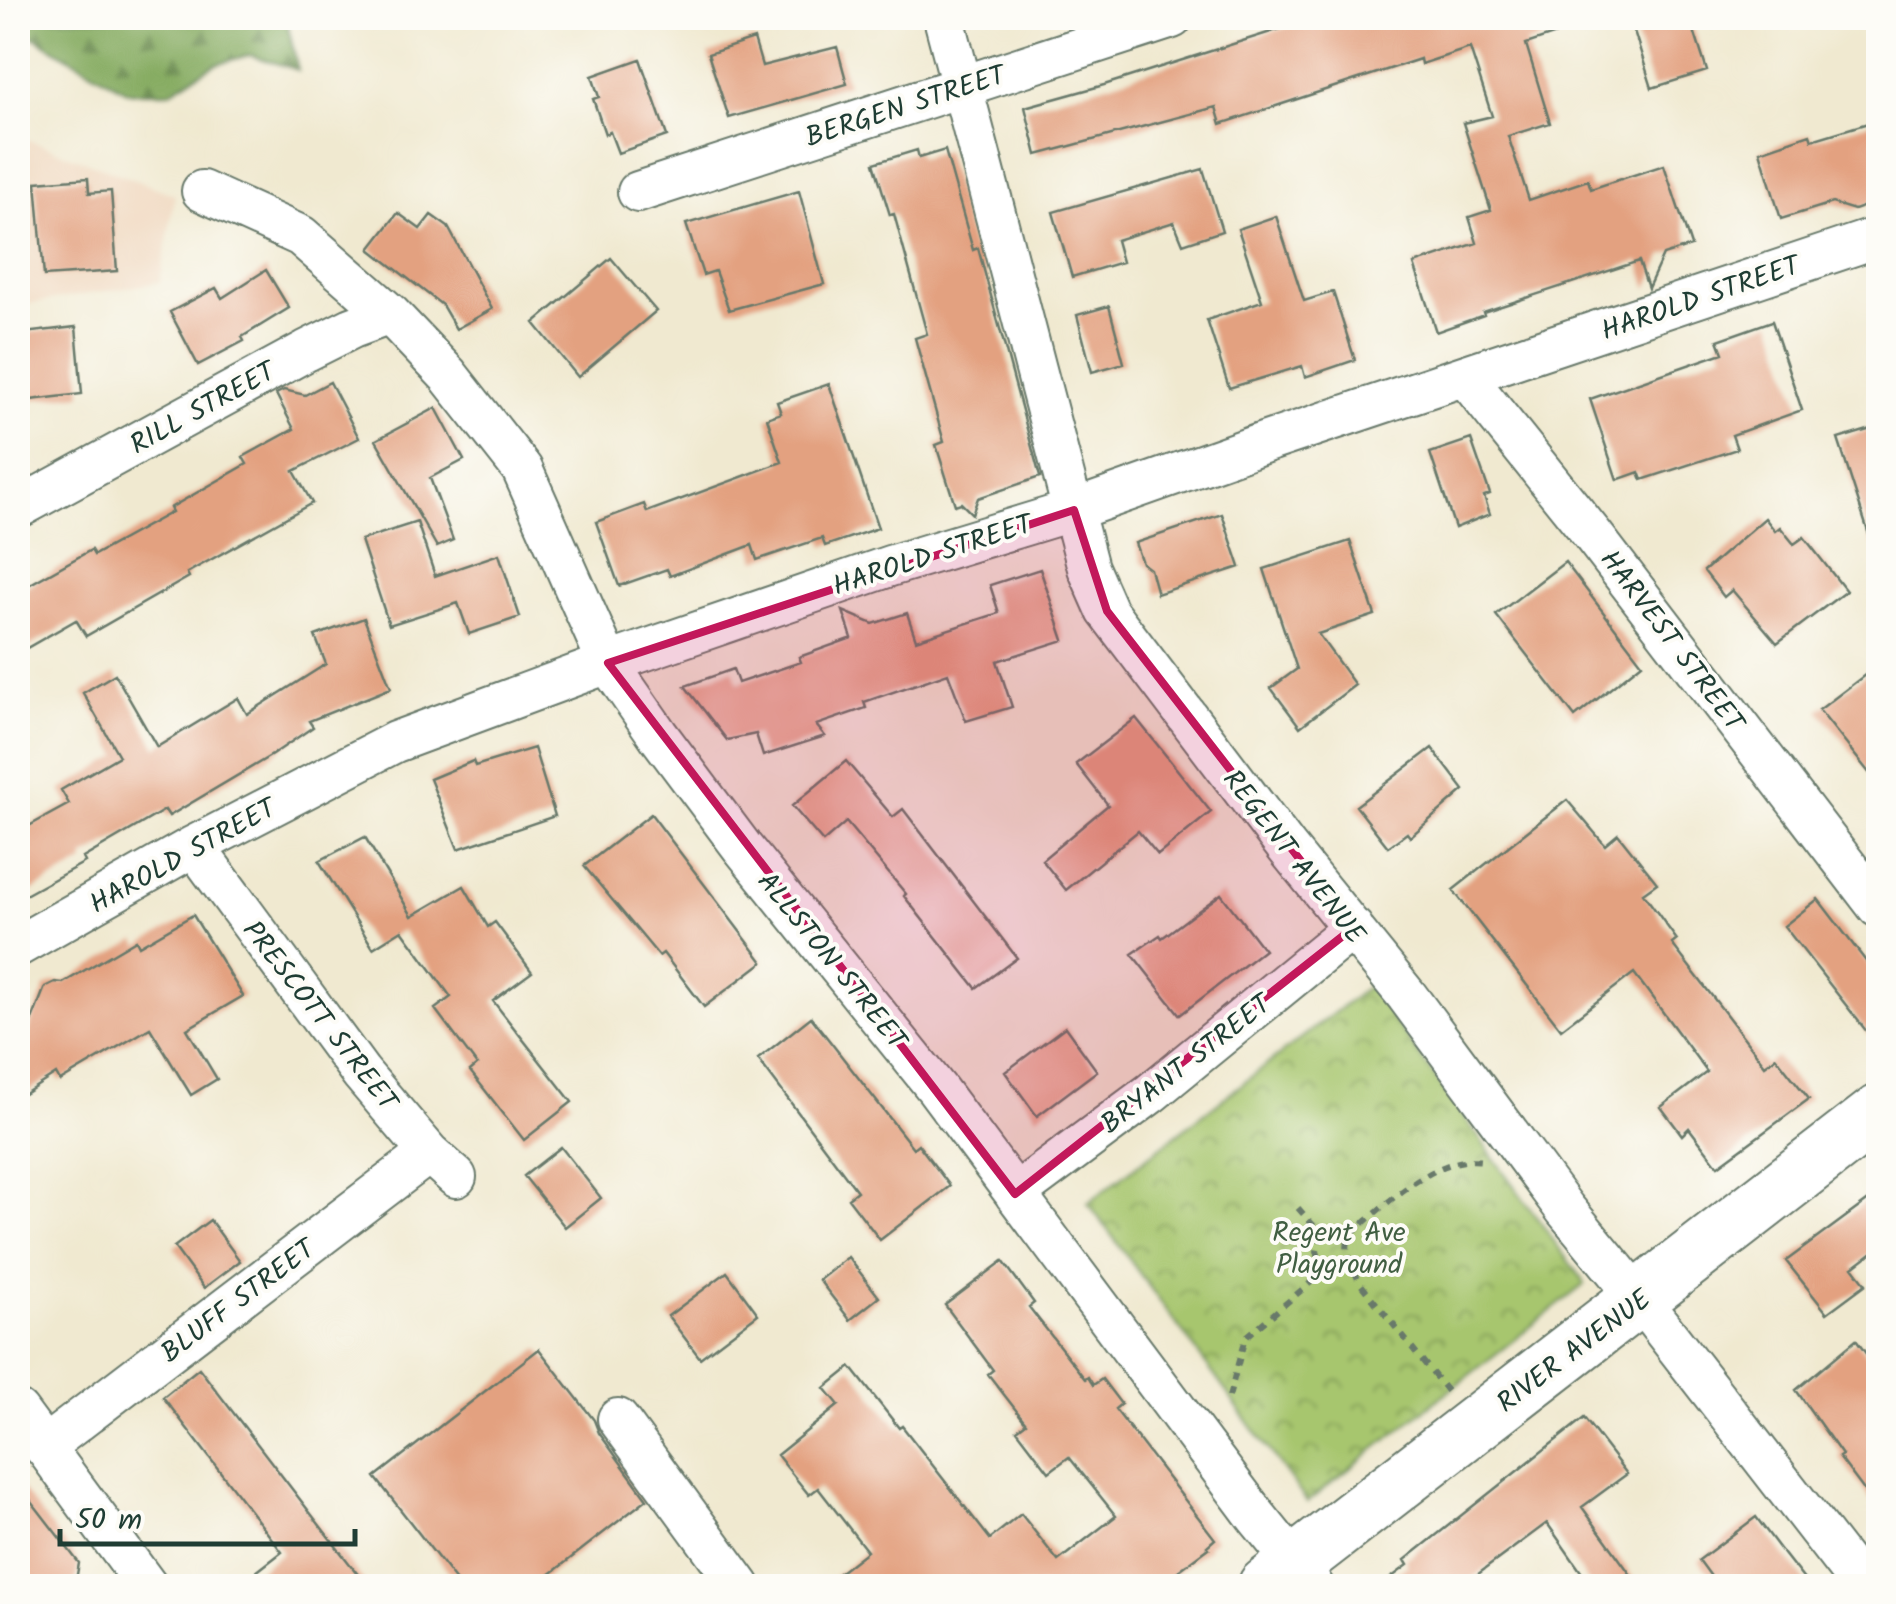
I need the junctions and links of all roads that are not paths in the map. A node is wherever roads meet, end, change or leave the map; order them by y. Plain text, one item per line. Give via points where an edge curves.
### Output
1 (944, 18) edge
2 (1172, 18) edge
3 (961, 88) junction
4 (202, 192) dead end
5 (638, 192) dead end
6 (1878, 237) edge
7 (390, 314) junction
8 (1465, 376) junction
9 (18, 508) edge
10 (1074, 510) junction
11 (608, 663) junction
12 (194, 846) junction
13 (1878, 907) edge
14 (1353, 928) junction
15 (18, 946) edge
16 (1878, 1113) edge
17 (443, 1165) joint
18 (1014, 1194) junction
19 (1640, 1300) junction
20 (18, 1411) edge
21 (618, 1419) dead end
22 (44, 1447) junction
23 (1291, 1579) edge
24 (147, 1586) edge
25 (740, 1586) edge
26 (1862, 1586) edge

1 - 3 street, REGENT AVENUE
2 - 3 street, BERGEN STREET
3 - 5 street, BERGEN STREET
3 - 10 street, REGENT AVENUE
4 - 7 street, ALLSTON STREET via 301,236
6 - 8 street, HAROLD STREET
7 - 9 street, RILL STREET via 306,351
7 - 11 street, ALLSTON STREET via 448,374 522,469
8 - 10 street, HAROLD STREET
8 - 13 street, HARVEST STREET
10 - 11 street, HAROLD STREET
10 - 14 street, REGENT AVENUE via 1107,611
11 - 12 street, HAROLD STREET via 396,742
11 - 18 street, ALLSTON STREET
12 - 15 street, HAROLD STREET
12 - 17 street, PRESCOTT STREET via 362,1073
14 - 18 street, BRYANT STREET via 1151,1093
14 - 19 street, REGENT AVENUE
16 - 19 street, RIVER AVENUE
17 - 22 street, BLUFF STREET
18 - 23 street, ALLSTON STREET
19 - 23 street, RIVER AVENUE via 1474,1426
19 - 26 street, REGENT AVENUE
20 - 22 street
21 - 25 street
22 - 24 street

